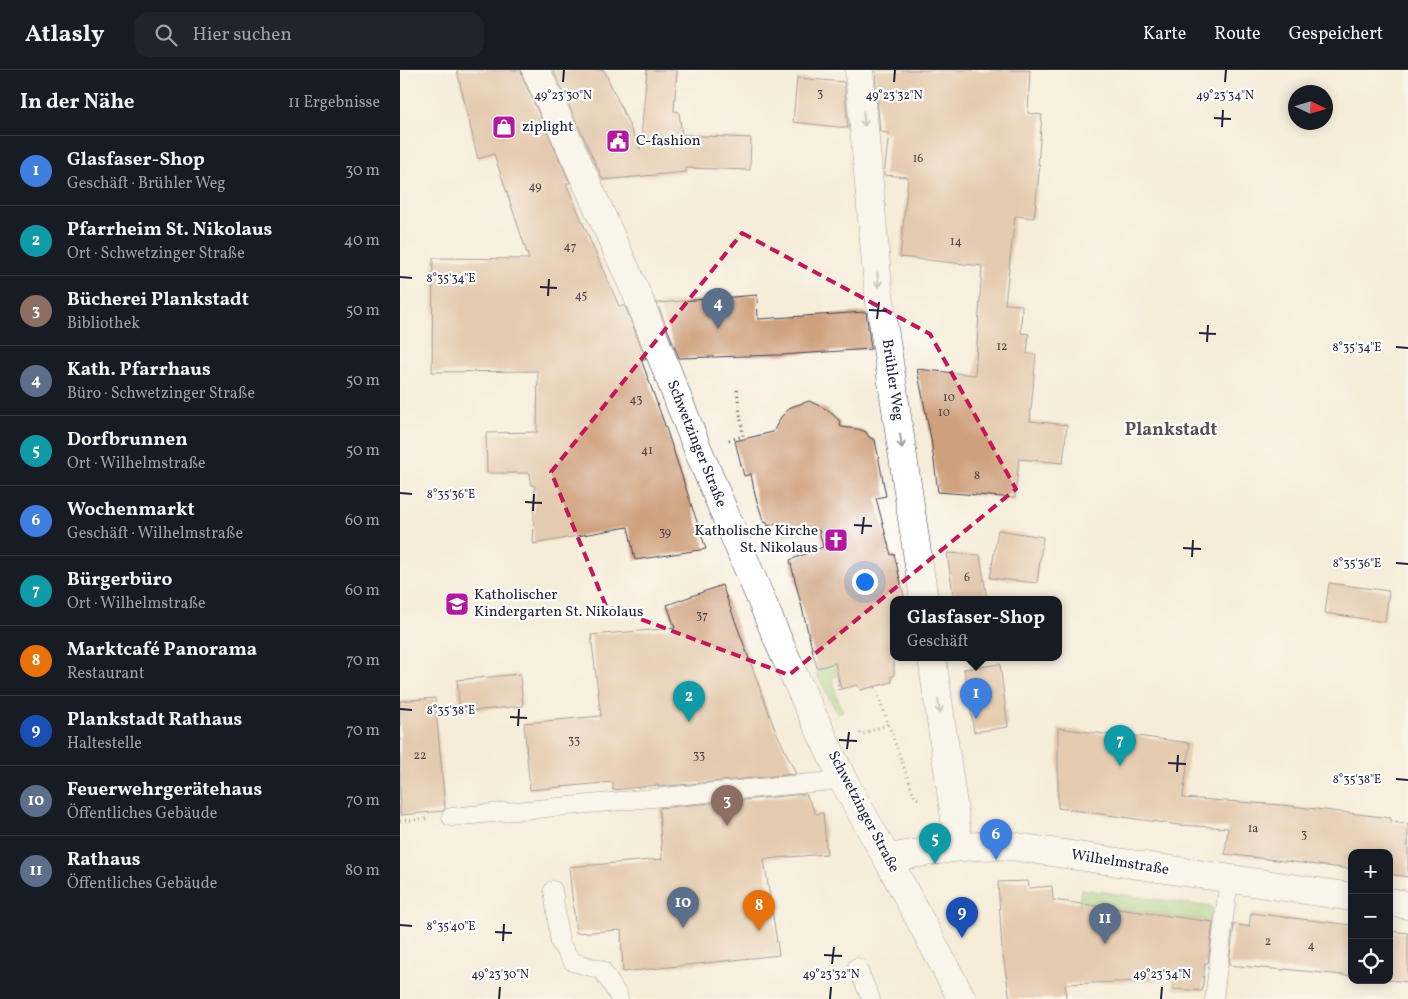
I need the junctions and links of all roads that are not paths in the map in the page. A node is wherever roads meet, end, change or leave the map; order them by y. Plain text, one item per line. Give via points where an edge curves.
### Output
1 (536, 70) edge
2 (860, 70) edge
3 (923, 596) edge
4 (932, 661) edge
5 (843, 780) junction
6 (451, 817) dead end
7 (960, 847) junction
8 (887, 858) junction
9 (1229, 879) junction
10 (553, 890) dead end
11 (1348, 896) edge
12 (1393, 903) edge
13 (1408, 905) edge
14 (857, 967) dead end
15 (619, 999) edge
16 (871, 999) edge
17 (962, 999) edge
18 (1214, 999) edge

1 - 5 street, Schwetzinger Straße via 638,297 781,646
2 -> 3 street, Brühler Weg via 878,287
4 -> 7 street
5 - 6 lane
5 - 8 street, Schwetzinger Straße
7 - 8 street, Wilhelmstraße
7 - 9 street, Wilhelmstraße via 1011,846
8 - 17 street, Schwetzinger Straße
9 - 11 street, Wilhelmstraße
9 - 18 lane
10 - 15 lane via 560,943 573,962 602,970
12 - 13 street
14 - 16 lane

